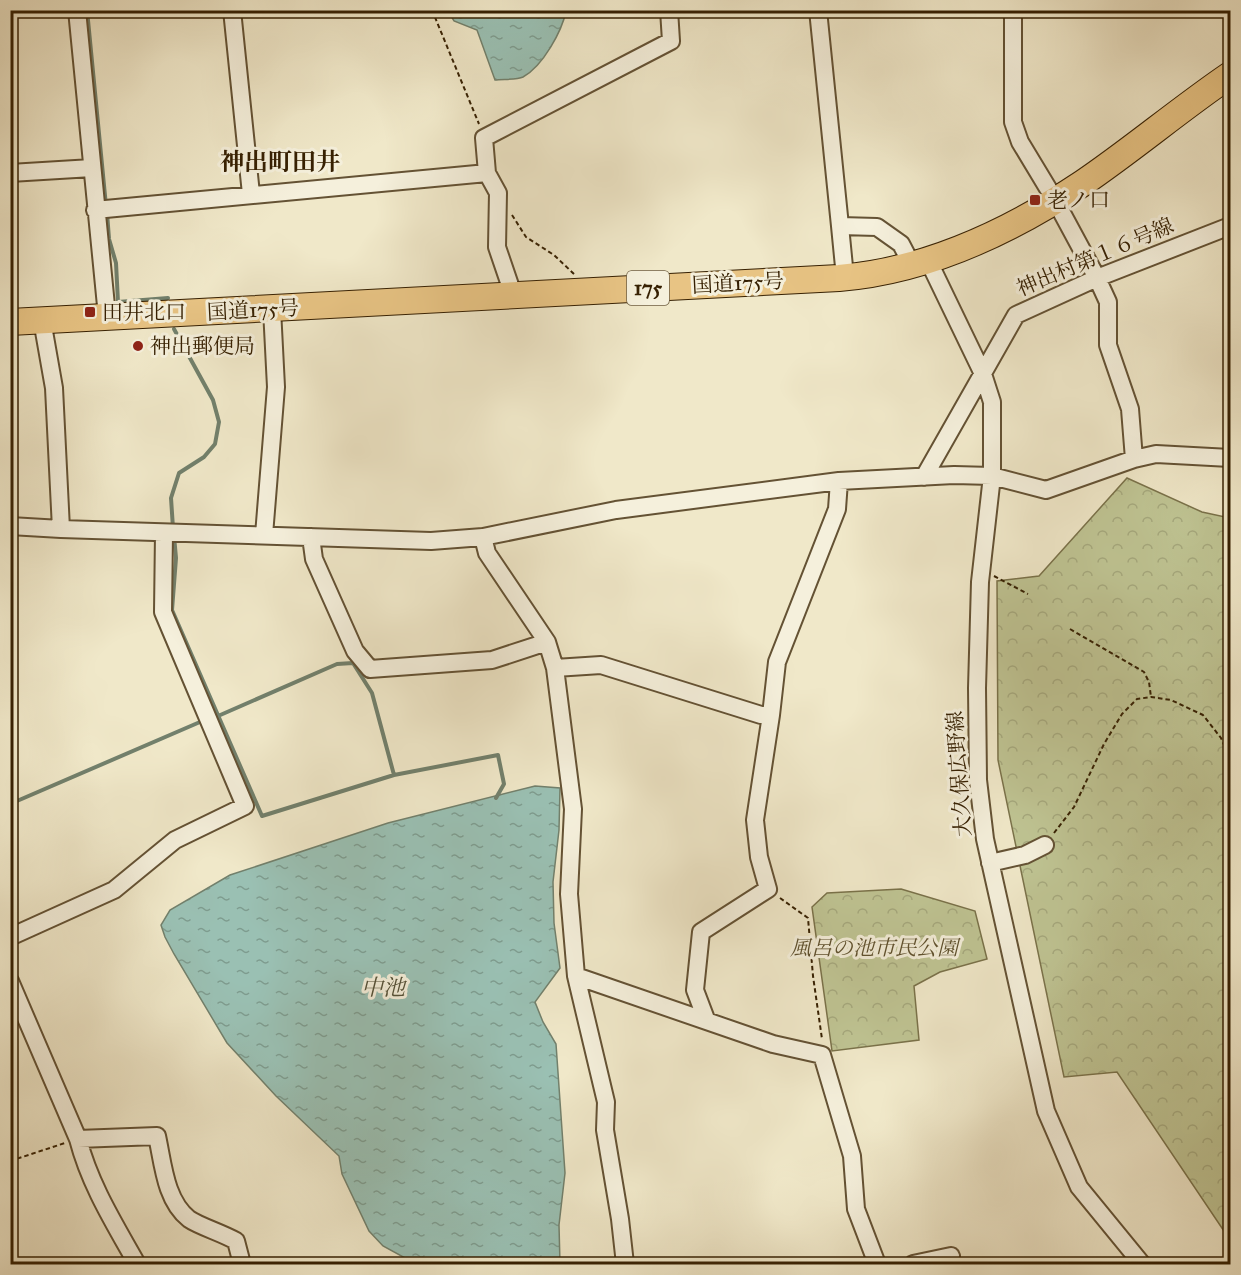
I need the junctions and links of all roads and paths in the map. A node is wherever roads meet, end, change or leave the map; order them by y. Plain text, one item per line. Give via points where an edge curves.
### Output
1 (77, 10) edge
2 (232, 10) edge
3 (432, 10) edge
4 (669, 10) edge
5 (818, 10) edge
6 (1013, 10) edge
7 (1230, 75) edge
8 (484, 138) junction
9 (92, 168) junction
10 (10, 173) edge
11 (488, 173) junction
12 (251, 194) junction
13 (498, 194) junction
14 (1055, 200) junction
15 (95, 210) junction
16 (840, 226) junction
17 (1230, 226) edge
18 (920, 262) junction
19 (845, 278) junction
20 (1097, 278) junction
21 (579, 291) junction
22 (513, 294) junction
23 (272, 309) junction
24 (107, 316) junction
25 (42, 320) junction
26 (10, 322) edge
27 (983, 374) junction
28 (1230, 458) edge
29 (1134, 459) junction
30 (992, 476) junction
31 (924, 477) junction
32 (839, 481) junction
33 (10, 526) edge
34 (61, 529) junction
35 (164, 533) junction
36 (264, 535) junction
37 (311, 537) junction
38 (483, 537) junction
39 (981, 569) junction
40 (1029, 594) dead end
41 (1070, 629) dead end
42 (547, 642) junction
43 (555, 668) junction
44 (1150, 697) junction
45 (771, 715) junction
46 (1230, 759) edge
47 (1045, 845) joint
48 (990, 863) junction
49 (768, 889) junction
50 (10, 937) edge
51 (576, 976) junction
52 (10, 981) edge
53 (706, 1019) junction
54 (822, 1055) junction
55 (78, 1139) junction
56 (10, 1161) edge
57 (951, 1256) dead end
58 (136, 1264) edge
59 (242, 1264) edge
60 (625, 1264) edge
61 (877, 1264) edge
62 (914, 1264) edge
63 (1142, 1264) edge

1 - 9 street
2 - 12 street
3 - 8 path
4 - 8 street via 671,40
5 - 16 street
6 - 14 street via 1013,122 1020,142
7 - 14 highway, 国道175号 / 175
8 - 11 street
9 - 10 street
9 - 15 street
11 - 12 street
11 - 13 street
12 - 15 street
13 - 21 path via 526,237 573,272
13 - 22 street via 497,247
14 - 18 highway, 国道175号 / 175 via 1012,225
14 - 20 street
15 - 24 street
16 - 18 street, 大久保広野線 via 877,227
16 - 19 street
17 - 20 street, 神出村第１６号線
18 - 19 highway, 国道175号 / 175
18 - 27 street, 大久保広野線
19 - 21 highway, 国道175号 / 175
20 - 27 street, 神出村第１６号線 via 1016,315
20 - 29 street via 1107,302 1107,345 1130,410
21 - 22 highway, 国道175号 / 175
22 - 23 highway, 国道175号 / 175
23 - 24 highway, 国道175号 / 175
23 - 36 street via 276,387
24 - 25 highway, 国道175号 / 175
25 - 26 highway, 国道175号 / 175
25 - 34 street via 54,388
27 - 30 street, 大久保広野線 via 992,402
27 - 31 street, 神出村第１６号線
28 - 29 street via 1156,454
29 - 30 street via 1046,490
30 - 31 street
30 - 39 street, 大久保広野線
31 - 32 street
32 - 38 street via 616,510
32 - 45 street via 837,509 777,662
33 - 34 street
34 - 35 street
35 - 36 street
35 - 50 street via 163,612 245,806 175,840 114,890
36 - 37 street
37 - 38 street via 431,541
37 - 42 street via 314,559 355,651 370,669 492,660
38 - 42 street via 487,553
39 - 40 path
39 - 48 street, 大久保広野線 via 978,780
41 - 44 path via 1144,672
42 - 43 street
43 - 45 street via 601,665
43 - 51 street via 573,809 569,894
44 - 46 path via 1171,700 1203,715 1221,738
44 - 47 path via 1137,699 1122,714 1074,807
45 - 49 street via 756,820 759,857
47 - 48 street via 1025,855
48 - 63 street, 大久保広野線 via 1046,1111 1079,1187
49 - 53 street via 701,932 695,990
49 - 54 path via 808,918
51 - 53 street
51 - 60 street via 606,1102 605,1130
52 - 55 street
53 - 54 street via 773,1044
54 - 61 street via 852,1155 856,1209
55 - 56 path
55 - 58 street via 94,1189
55 - 59 street via 157,1136 170,1193 178,1208 190,1220 236,1241
57 - 62 street

